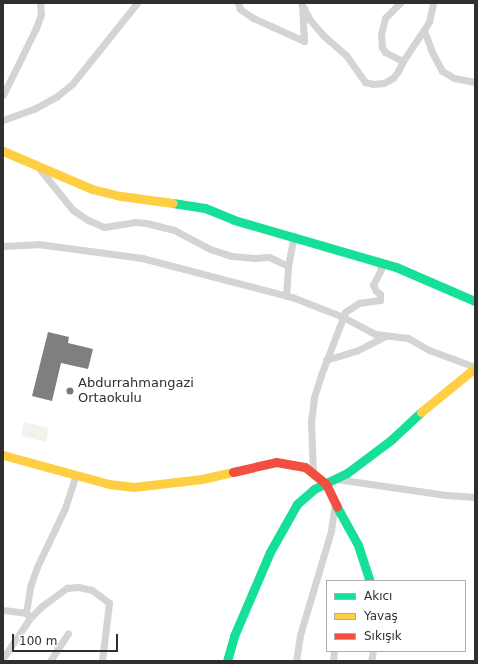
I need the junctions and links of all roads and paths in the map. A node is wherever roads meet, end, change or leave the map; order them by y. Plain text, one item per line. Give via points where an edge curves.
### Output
1 (40, 3) edge
2 (137, 3) edge
3 (238, 3) edge
4 (400, 3) edge
5 (433, 3) edge
6 (301, 4) edge
7 (424, 30) junction
8 (403, 61) junction
9 (475, 82) edge
10 (3, 95) edge
11 (3, 120) edge
12 (3, 151) edge
13 (37, 165) junction
14 (294, 236) junction
15 (3, 246) edge
16 (379, 263) junction
17 (288, 266) junction
18 (286, 296) junction
19 (475, 302) edge
20 (343, 317) junction
21 (386, 336) junction
22 (326, 360) junction
23 (475, 367) edge
24 (3, 455) edge
25 (313, 473) junction
26 (76, 475) junction
27 (336, 479) junction
28 (326, 484) junction
29 (475, 497) edge
30 (335, 504) junction
31 (369, 577) edge
32 (3, 610) edge
33 (28, 615) junction
34 (68, 633) dead end
35 (3, 658) edge
36 (50, 661) edge
37 (102, 661) edge
38 (227, 661) edge
39 (296, 661) edge

1 - 10 street via 41,14 36,28
2 - 11 street via 73,83 56,97 34,109
3 - 6 street via 240,9 253,18 304,41
4 - 8 street via 385,18 381,34 385,52
5 - 7 street via 429,22
6 - 8 street via 310,20 346,55 365,82 384,84 393,78
7 - 8 street
7 - 9 street via 442,71 454,78
12 - 13 street
13 - 14 street via 92,189 121,196 205,208 234,220
13 - 17 street via 73,210 104,227 135,222 146,223 174,230 210,249 232,256 269,257
14 - 16 street
14 - 17 street
15 - 18 street via 38,244 142,258
16 - 19 street via 396,267
16 - 20 street via 381,269 373,285 380,294 380,300 352,306
17 - 18 street
18 - 20 street
20 - 21 street via 375,334
20 - 22 street
21 - 22 street
21 - 23 street via 408,338 429,350
22 - 25 street via 312,408
23 - 27 street via 391,440
24 - 26 street
25 - 26 street via 298,465 276,462 202,479 134,487 109,484
25 - 28 street
26 - 33 street via 65,508 30,587
27 - 28 street
27 - 29 street
28 - 30 street
28 - 38 street via 314,489 297,504 267,559 234,636
30 - 31 street via 358,545
30 - 39 street via 331,531 300,635
32 - 33 street
33 - 35 street
33 - 37 street via 67,588 92,590 109,603
34 - 36 street

